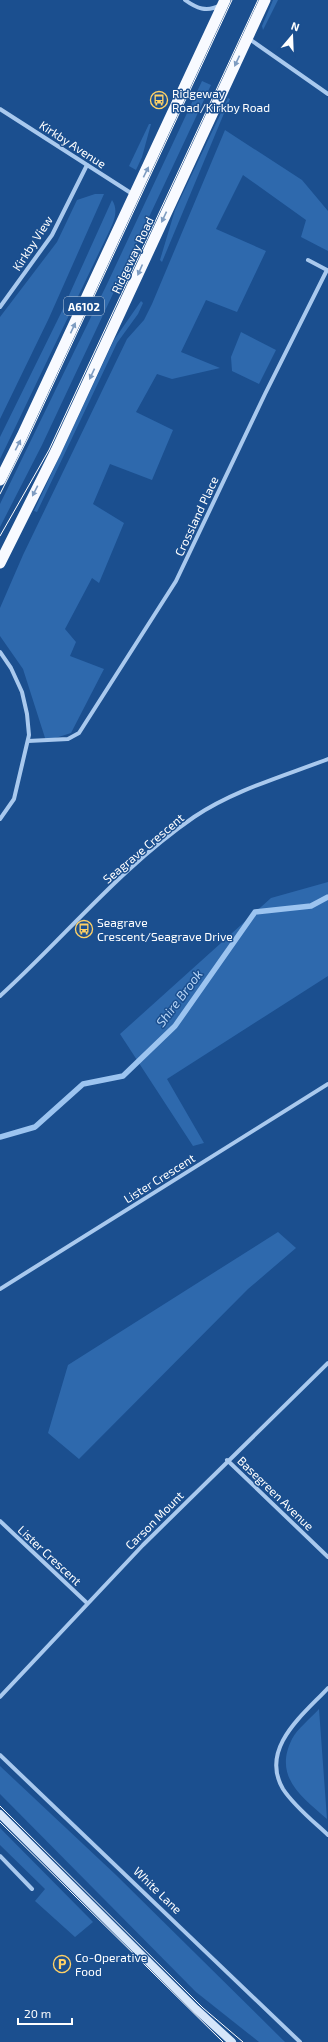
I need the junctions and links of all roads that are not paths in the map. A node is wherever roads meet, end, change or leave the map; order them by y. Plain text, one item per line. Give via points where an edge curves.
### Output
1 (184, 0) edge
2 (265, 0) edge
3 (225, 1) edge
4 (248, 38) junction
5 (328, 94) edge
6 (0, 109) edge
7 (87, 165) junction
8 (134, 196) junction
9 (308, 260) dead end
10 (0, 307) edge
11 (0, 480) edge
12 (0, 563) edge
13 (0, 652) edge
14 (28, 741) junction
15 (328, 759) edge
16 (0, 819) edge
17 (0, 996) edge
18 (328, 1084) edge
19 (0, 1290) edge
20 (328, 1363) edge
21 (227, 1460) junction
22 (0, 1521) edge
23 (328, 1557) edge
24 (87, 1603) junction
25 (328, 1688) edge
26 (0, 1697) edge
27 (0, 1755) edge
28 (0, 1814) edge
29 (328, 1835) edge
30 (0, 1856) edge
31 (32, 1889) dead end
32 (232, 2042) edge
33 (300, 2042) edge

1 - 3 street via 200,9 209,10
2 - 4 highway, Ridgeway Road / A6102
8 -> 3 highway, Ridgeway Road / A6102
4 - 5 street
4 -> 12 highway, Ridgeway Road / A6102 via 56,451
6 - 7 street, Kirkby Avenue
7 - 8 street, Kirkby Avenue
7 - 10 street, Kirkby View via 52,235
11 -> 8 highway, Ridgeway Road / A6102
9 - 14 street, Crossland Place via 327,270 264,394 176,581 79,733 68,739
13 - 14 street via 22,692 28,722
14 - 16 street via 14,799
15 - 17 street, Seagrave Crescent via 236,795 196,816 127,872
18 - 19 street, Lister Crescent
20 - 21 street, Carson Mount
21 - 23 street, Basegreen Avenue
21 - 24 street, Carson Mount
22 - 24 street, Lister Crescent
24 - 26 street, Carson Mount
25 - 29 street via 285,1734 278,1749 277,1770 283,1788
27 - 33 street, White Lane
28 - 32 main road
30 - 31 street

